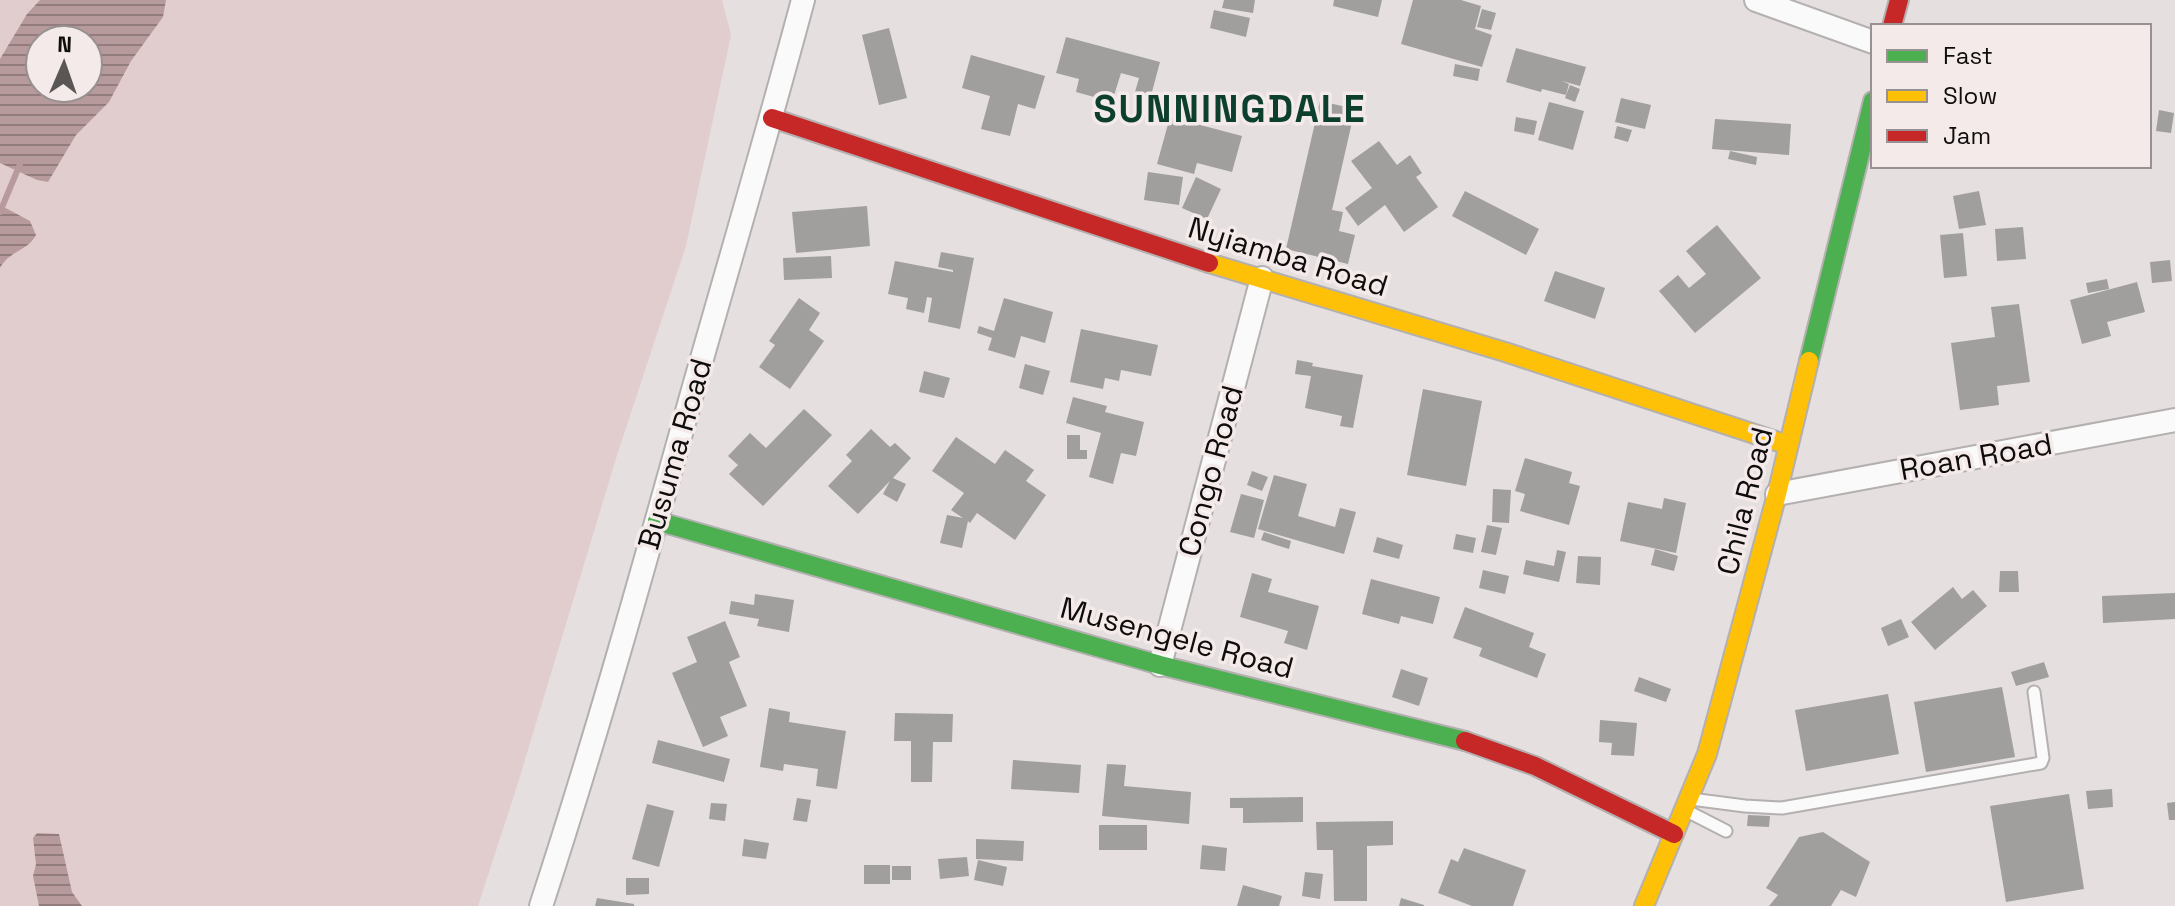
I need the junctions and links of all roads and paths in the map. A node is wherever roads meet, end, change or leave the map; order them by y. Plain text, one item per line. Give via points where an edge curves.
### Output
1 (803, 0) edge
2 (1756, 0) edge
3 (1899, 0) edge
4 (1893, 24) edge
5 (1871, 41) edge
6 (1871, 109) edge
7 (772, 118) junction
8 (1262, 278) junction
9 (2175, 420) edge
10 (1788, 445) junction
11 (1777, 494) junction
12 (657, 521) junction
13 (1160, 665) junction
14 (2034, 692) dead end
15 (1687, 804) junction
16 (1726, 831) dead end
17 (1674, 834) junction
18 (541, 906) edge
19 (1644, 906) edge

1 - 7 street, Busuma Road
2 - 5 street
3 - 4 street
6 - 10 street, Chila Road
7 - 8 street, Nyiamba Road
7 - 12 street, Busuma Road
8 - 10 street, Nyiamba Road
8 - 13 street, Congo Road
9 - 11 street, Roan Road
10 - 11 street, Chila Road
11 - 15 street, Chila Road via 1711,740
12 - 13 street, Musengele Road
12 - 18 street, Busuma Road
13 - 17 street, Musengele Road via 1473,743 1535,766
14 - 15 lane via 2041,763 1782,808
15 - 16 lane
15 - 17 street, Chila Road
17 - 19 street, Chila Road

